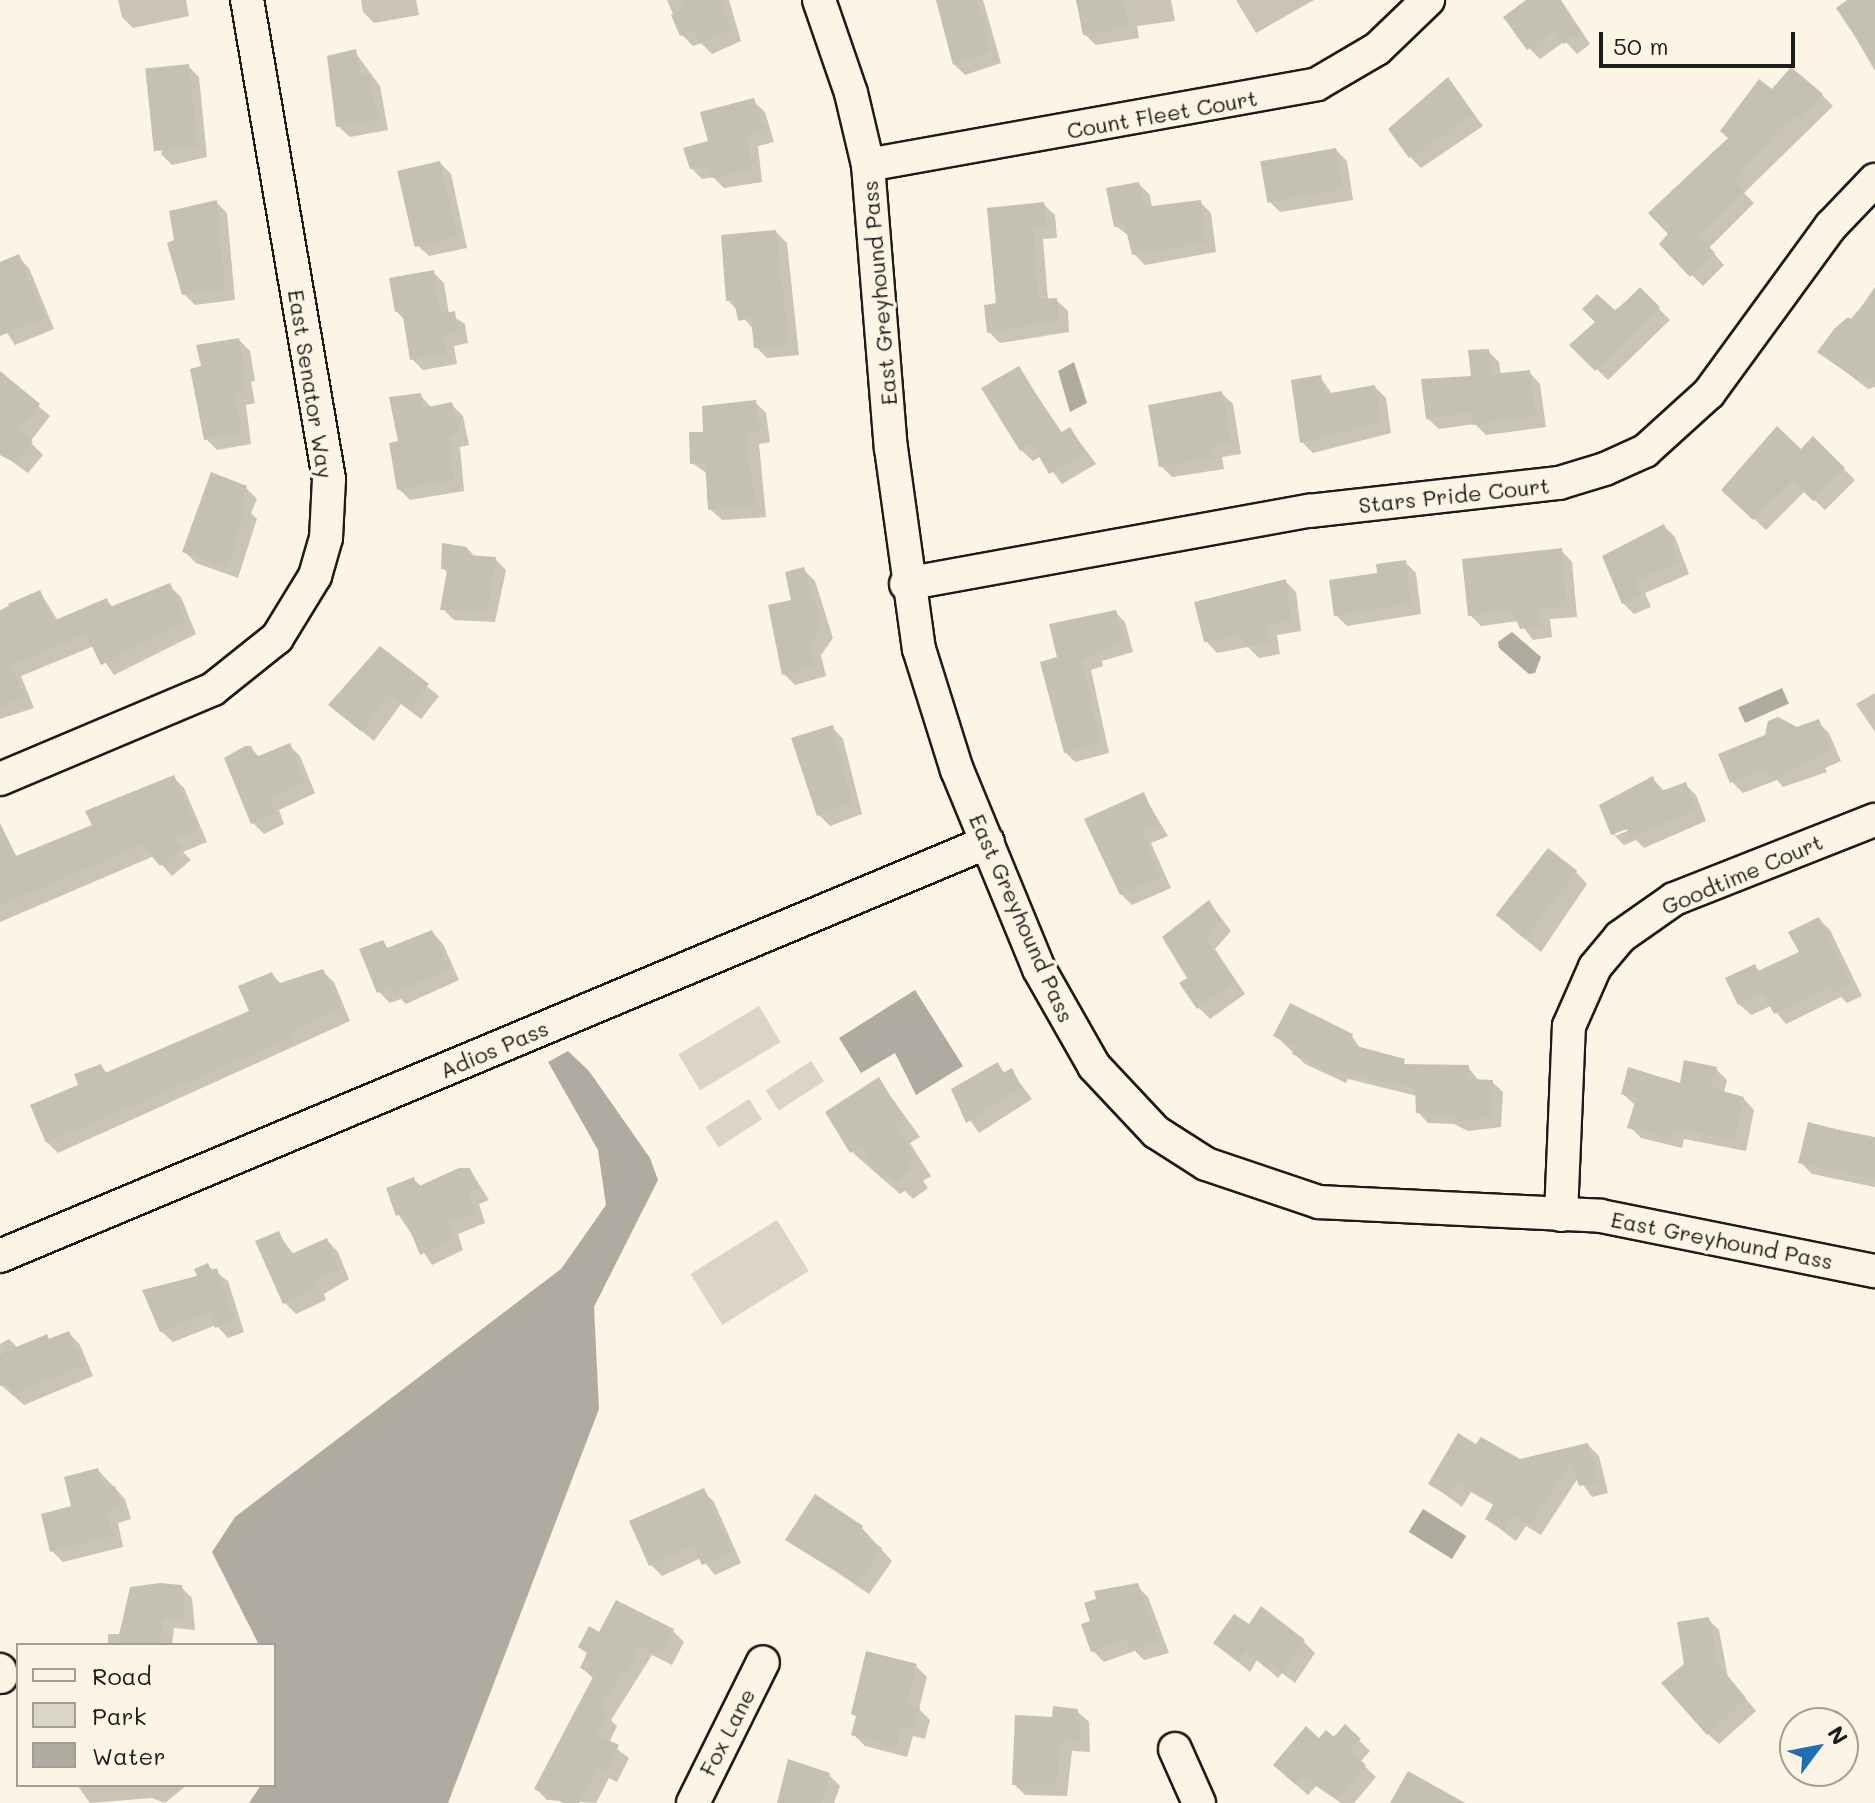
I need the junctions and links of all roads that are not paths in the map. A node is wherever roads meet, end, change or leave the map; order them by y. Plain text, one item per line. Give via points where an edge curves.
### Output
1 (247, 0) edge
2 (819, 0) edge
3 (1428, 0) edge
4 (868, 165) junction
5 (1875, 180) edge
6 (906, 584) junction
7 (0, 779) edge
8 (1875, 820) edge
9 (988, 842) junction
10 (1561, 1215) junction
11 (0, 1256) edge
12 (1875, 1271) edge
13 (763, 1662) dead end
14 (0, 1670) edge
15 (1, 1677) edge
16 (1175, 1749) dead end
17 (693, 1803) edge
18 (1199, 1803) edge

1 - 7 street, East Senator Way via 329,479 326,538 315,576 277,638 213,689
2 - 4 street, East Greyhound Pass via 851,93
3 - 4 street, Count Fleet Court via 1377,49 1317,84
4 - 6 street, East Greyhound Pass
5 - 6 street, Stars Pride Court via 1831,226 1709,393 1645,451 1605,469 1559,483 1309,511
6 - 9 street, East Greyhound Pass via 936,709
8 - 10 street, Goodtime Court via 1674,899 1620,937 1595,967 1569,1026
9 - 10 street, East Greyhound Pass via 1066,1021 1094,1066 1156,1132 1206,1164 1336,1206
9 - 11 street, Adios Pass
10 - 12 street, East Greyhound Pass via 1664,1225
13 - 17 street, Fox Lane
14 - 15 street
16 - 18 street

